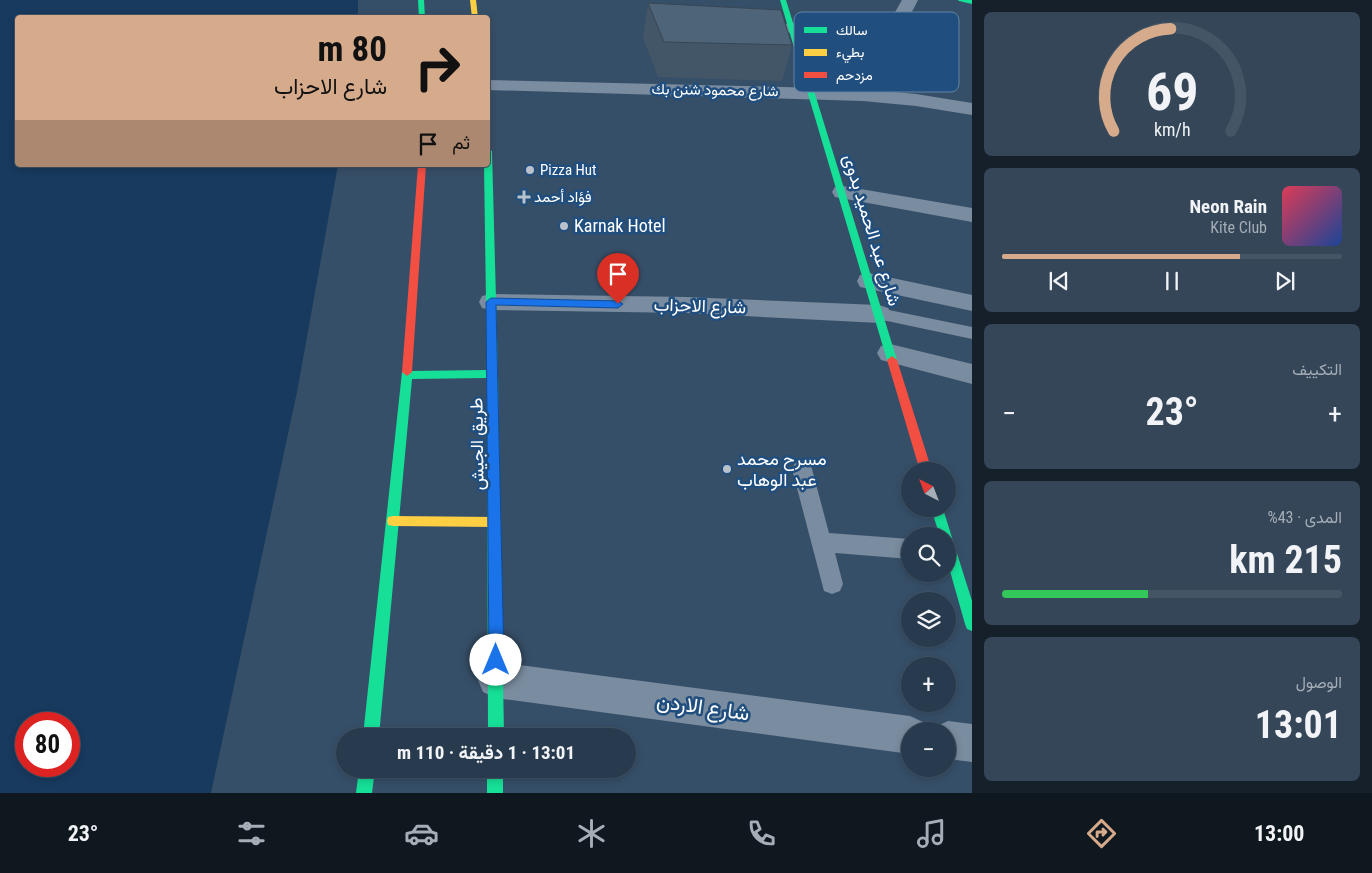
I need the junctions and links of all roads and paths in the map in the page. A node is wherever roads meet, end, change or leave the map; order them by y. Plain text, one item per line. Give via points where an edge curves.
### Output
1 (421, 0) edge
2 (473, 0) edge
3 (783, 0) edge
4 (910, 0) edge
5 (962, 0) edge
6 (972, 2) edge
7 (903, 12) edge
8 (422, 15) edge
9 (475, 15) edge
10 (791, 28) junction
11 (794, 28) edge
12 (794, 38) edge
13 (490, 85) edge
14 (811, 93) junction
15 (972, 109) edge
16 (422, 167) edge
17 (488, 167) edge
18 (843, 192) junction
19 (972, 215) edge
20 (869, 280) junction
21 (491, 302) junction
22 (972, 303) edge
23 (879, 314) junction
24 (972, 333) edge
25 (890, 354) junction
26 (493, 374) junction
27 (972, 374) edge
28 (407, 375) junction
29 (923, 462) edge
30 (802, 469) dead end
31 (393, 522) junction
32 (495, 522) junction
33 (821, 542) junction
34 (901, 548) edge
35 (956, 572) edge
36 (832, 584) dead end
37 (972, 624) edge
38 (496, 680) junction
39 (372, 728) edge
40 (496, 728) edge
41 (901, 734) edge
42 (956, 741) edge
43 (972, 743) edge
44 (366, 778) edge
45 (496, 778) edge
46 (364, 793) edge
47 (495, 793) edge

1 - 8 main road
2 - 9 main road
3 - 10 main road, شارع عبد الحميد بدوى
4 - 7 street
5 - 6 main road
10 - 11 street
10 - 12 main road, شارع عبد الحميد بدوى
13 - 14 street, شارع محمود شنن بك
14 - 15 street, شارع محمود شنن بك via 916,100
14 - 18 main road, شارع عبد الحميد بدوى
16 - 28 main road
17 - 21 main road, طريق الجيش
18 - 19 street
18 - 20 main road, شارع عبد الحميد بدوى
20 - 22 street
20 - 23 main road, شارع عبد الحميد بدوى
21 - 23 street, شارع الاحزاب via 686,305
21 - 26 main road, طريق الجيش
23 - 24 lane
23 - 25 main road, شارع عبد الحميد بدوى
25 - 27 street
25 - 29 main road, شارع عبد الحميد بدوى
26 - 28 main road
26 - 32 main road, طريق الجيش
28 - 31 main road
30 - 33 lane
31 - 32 main road
31 - 39 main road
32 - 38 main road, طريق الجيش
33 - 34 lane
33 - 36 lane
35 - 37 main road
38 - 40 main road, طريق الجيش
38 - 41 street, شارع الاردن
42 - 43 street
44 - 46 main road
45 - 47 main road

